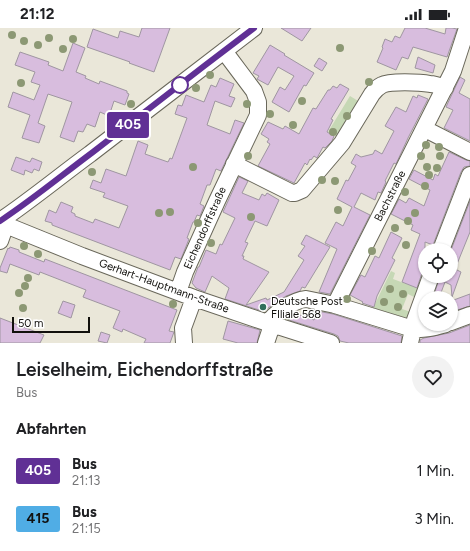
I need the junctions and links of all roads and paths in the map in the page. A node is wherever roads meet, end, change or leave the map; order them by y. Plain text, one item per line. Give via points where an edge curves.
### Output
1 (254, 28) edge
2 (467, 28) edge
3 (224, 51) junction
4 (445, 88) junction
5 (425, 129) junction
6 (470, 152) edge
7 (234, 164) junction
8 (470, 175) edge
9 (3, 221) edge
10 (0, 241) edge
11 (444, 243) edge
12 (429, 283) edge
13 (178, 292) junction
14 (194, 298) junction
15 (335, 305) junction
16 (470, 315) edge
17 (458, 319) edge
18 (270, 324) junction
19 (412, 336) edge
20 (184, 343) edge
21 (266, 343) edge
22 (331, 343) edge

1 - 3 street
2 - 4 street, Bachstraße
3 - 7 street, Eichendorffstraße via 254,91 258,102 256,120
3 - 9 street
4 - 5 street, Bachstraße
4 - 7 street via 429,83 381,85 372,94 342,143 302,190 296,193
5 - 6 street
5 - 15 street, Bachstraße
7 - 13 street, Eichendorffstraße
8 - 11 street
9 - 10 street
9 - 13 street, Gerhart-Hauptmann-Straße via 38,239
12 - 19 street via 415,320
13 - 14 street, Gerhart-Hauptmann-Straße
14 - 18 street, Gerhart-Hauptmann-Straße
14 - 20 street via 183,328
15 - 18 street via 302,299 278,312
15 - 19 street
16 - 17 street
18 - 21 street
18 - 22 street, Gerhart-Hauptmann-Straße

